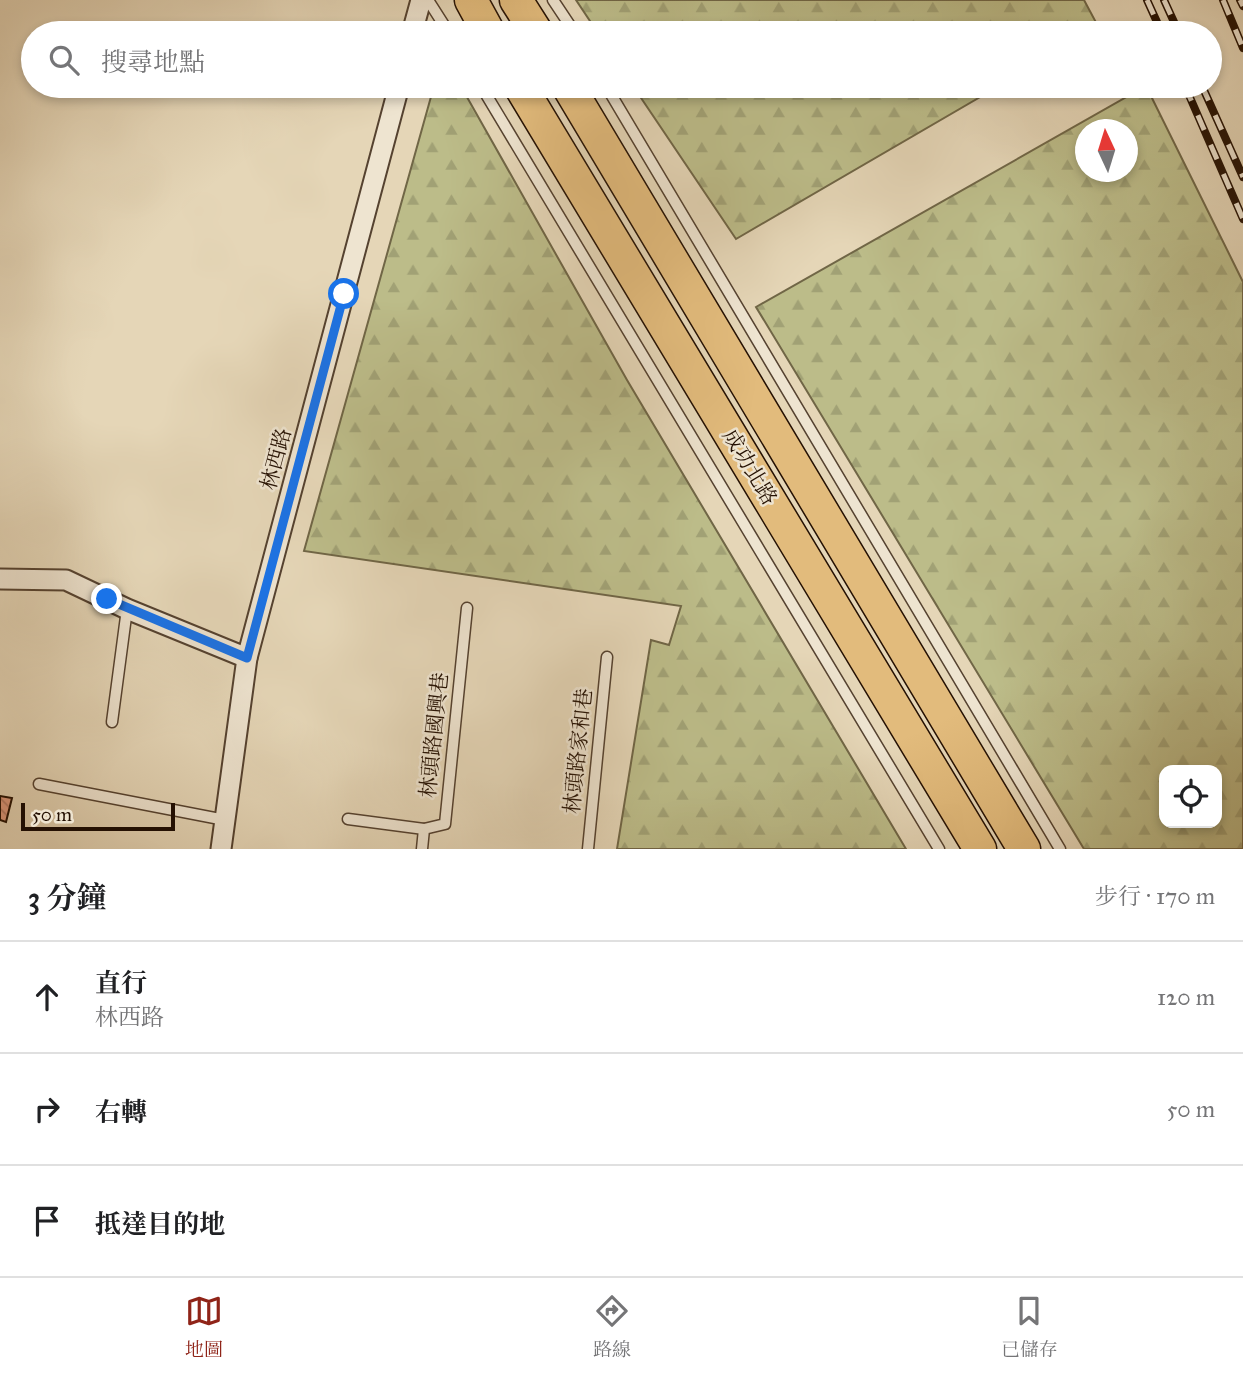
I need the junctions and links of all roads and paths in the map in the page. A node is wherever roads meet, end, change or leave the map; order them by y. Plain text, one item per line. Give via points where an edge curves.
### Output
1 (421, 0) edge
2 (428, 0) edge
3 (471, 0) edge
4 (516, 0) edge
5 (553, 0) edge
6 (415, 21) edge
7 (441, 21) edge
8 (482, 21) edge
9 (529, 21) edge
10 (567, 21) edge
11 (395, 98) edge
12 (488, 98) edge
13 (527, 98) edge
14 (575, 98) edge
15 (613, 98) edge
16 (0, 579) edge
17 (467, 608) dead end
18 (127, 609) junction
19 (607, 657) dead end
20 (247, 658) junction
21 (112, 722) dead end
22 (39, 784) dead end
23 (348, 819) dead end
24 (225, 820) junction
25 (424, 829) junction
26 (221, 849) edge
27 (422, 849) edge
28 (588, 849) edge
29 (939, 849) edge
30 (980, 849) edge
31 (1024, 849) edge
32 (1060, 849) edge

1 - 6 street
2 - 7 lane
3 - 8 main road
4 - 9 main road
5 - 10 lane
11 - 20 street, 林西路
12 - 29 lane, 成功北路
13 - 30 main road, 成功北路
14 - 31 main road, 成功北路
15 - 32 lane
16 - 18 street via 66,580
17 - 25 lane, 林頭路國興巷 via 445,824
18 - 20 street
18 - 21 lane
19 - 28 lane, 林頭路家和巷
20 - 24 street, 林西路
22 - 24 lane
23 - 25 lane
24 - 26 street, 林西路
25 - 27 lane

